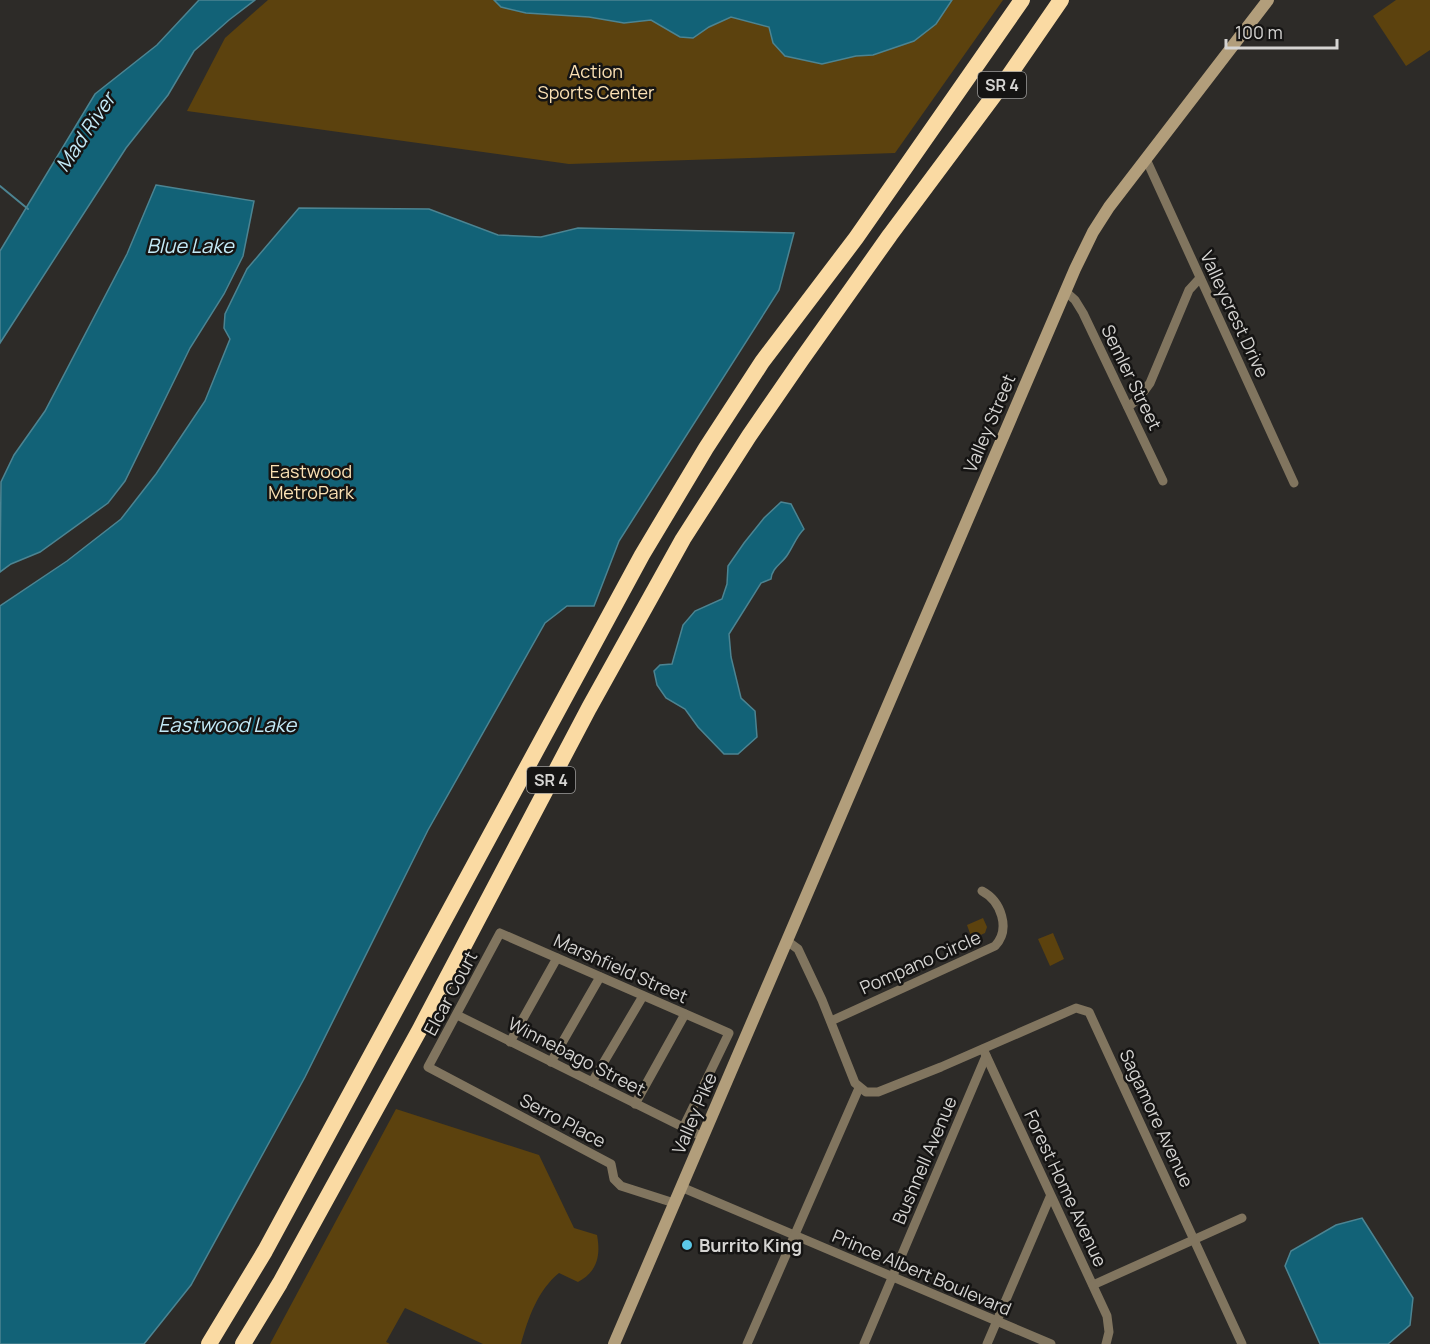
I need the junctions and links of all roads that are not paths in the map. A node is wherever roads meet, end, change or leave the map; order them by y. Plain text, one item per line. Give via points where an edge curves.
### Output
1 (1022, 0) edge
2 (1061, 0) edge
3 (1268, 0) edge
4 (1146, 159) junction
5 (1200, 278) junction
6 (1065, 291) junction
7 (1128, 407) junction
8 (1163, 481) dead end
9 (1294, 483) dead end
10 (982, 891) dead end
11 (806, 896) joint
12 (500, 933) joint
13 (787, 940) junction
14 (557, 958) junction
15 (600, 977) junction
16 (643, 996) junction
17 (685, 1014) junction
18 (457, 1015) junction
19 (831, 1021) junction
20 (510, 1042) junction
21 (985, 1052) junction
22 (551, 1062) junction
23 (428, 1067) joint
24 (592, 1082) junction
25 (859, 1088) junction
26 (635, 1104) junction
27 (683, 1128) junction
28 (704, 1137) junction
29 (681, 1187) junction
30 (1050, 1197) junction
31 (674, 1203) junction
32 (1242, 1218) dead end
33 (795, 1235) junction
34 (1194, 1240) junction
35 (892, 1277) junction
36 (1093, 1285) junction
37 (997, 1321) junction
38 (208, 1344) edge
39 (243, 1344) edge
40 (614, 1344) edge
41 (747, 1344) edge
42 (864, 1344) edge
43 (987, 1344) edge
44 (1051, 1344) edge
45 (1106, 1344) edge
46 (1242, 1344) edge

1 - 38 highway, SR 4 via 856,238 762,362 706,448 642,555 265,1251
2 - 39 highway, SR 4 via 802,359 683,539 420,1029
3 - 4 street, Valley Street
4 - 5 street, Valleycrest Drive
4 - 6 street, Valley Street via 1103,217
5 - 7 street via 1189,290 1150,383
5 - 9 street, Valleycrest Drive
6 - 7 street, Semler Street via 1083,313
6 - 11 street, Valley Street
7 - 8 street, Semler Street
10 - 19 street, Pompano Circle via 993,899 1003,921 1002,936 995,946
11 - 13 street, Valley Pike
12 - 14 street, Marshfield Street
12 - 18 street, Elcar Court
13 - 19 street via 798,949
13 - 28 street, Valley Pike
14 - 15 street, Marshfield Street
14 - 20 street
15 - 16 street, Marshfield Street
15 - 22 street
16 - 17 street, Marshfield Street
16 - 24 street
17 - 26 street
17 - 27 street, Marshfield Street via 729,1033
18 - 20 street, Winnebago Street
18 - 23 street, Elcar Court
19 - 25 street
20 - 22 street, Winnebago Street
21 - 25 street, Sagamore Avenue via 878,1092
21 - 30 street, Forest Home Avenue
21 - 34 street, Sagamore Avenue via 1076,1008 1089,1012
21 - 35 street, Bushnell Avenue
22 - 24 street, Winnebago Street
23 - 31 street, Serro Place via 610,1164 614,1179 621,1186
24 - 26 street, Winnebago Street
25 - 33 street
26 - 27 street, Winnebago Street
27 - 28 street, Winnebago Street
28 - 29 street, Valley Pike
29 - 31 street, Valley Pike
29 - 33 street, Prince Albert Boulevard
30 - 36 street, Forest Home Avenue
30 - 37 street
31 - 40 street, Valley Pike
32 - 34 street
33 - 35 street, Prince Albert Boulevard
33 - 41 street
34 - 36 street
34 - 46 street, Sagamore Avenue
35 - 37 street, Prince Albert Boulevard
35 - 42 street, Bushnell Avenue
36 - 45 street, Forest Home Avenue via 1107,1316
37 - 43 street
37 - 44 street, Prince Albert Boulevard

